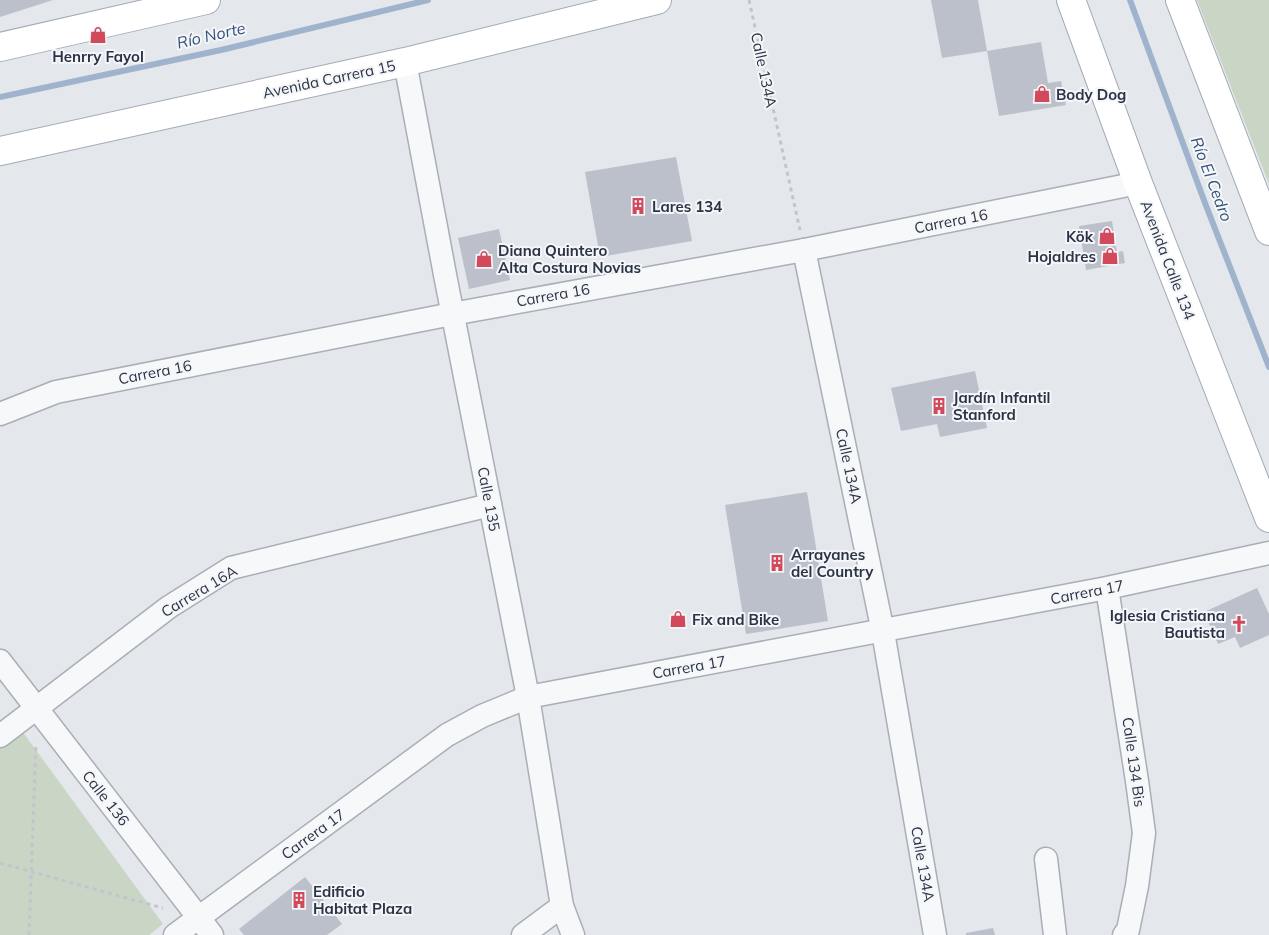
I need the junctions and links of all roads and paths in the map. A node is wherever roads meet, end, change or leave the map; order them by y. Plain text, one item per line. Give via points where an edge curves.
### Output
1 (206, 0) edge
2 (657, 0) edge
3 (749, 0) edge
4 (1071, 0) edge
5 (1180, 0) edge
6 (0, 47) edge
7 (405, 62) junction
8 (0, 151) edge
9 (1138, 183) junction
10 (1269, 231) edge
11 (804, 250) junction
12 (452, 314) junction
13 (0, 414) edge
14 (490, 506) junction
15 (1269, 518) edge
16 (1269, 553) edge
17 (1106, 588) junction
18 (883, 632) junction
19 (0, 661) edge
20 (528, 697) junction
21 (36, 708) junction
22 (0, 736) edge
23 (1046, 859) dead end
24 (0, 864) edge
25 (32, 872) junction
26 (562, 906) junction
27 (206, 926) edge
28 (29, 935) edge
29 (175, 935) edge
30 (523, 935) edge
31 (573, 935) edge
32 (935, 935) edge
33 (1056, 935) edge
34 (1124, 935) edge

1 - 6 main road
2 - 7 main road, Avenida Carrera 15
3 - 11 path, Calle 134A
4 - 9 main road, Avenida Calle 134
5 - 10 main road
7 - 8 main road, Avenida Carrera 15
7 - 12 street, Calle 135
9 - 11 street, Carrera 16
9 - 15 main road, Avenida Calle 134
11 - 12 street, Carrera 16
11 - 18 street, Calle 134A
12 - 13 street, Carrera 16 via 56,392
12 - 14 street, Calle 135
14 - 20 street, Calle 135
14 - 21 street, Carrera 16A via 231,568 169,607
16 - 17 street, Carrera 17
17 - 18 street, Carrera 17
17 - 34 street, Calle 134 Bis via 1144,833 1137,886 1128,930
18 - 20 street, Carrera 17
18 - 32 street, Calle 134A
19 - 21 street, Calle 136
20 - 26 street, Calle 135
20 - 27 street, Carrera 17 via 482,716 447,736
21 - 22 street, Carrera 16A
21 - 25 path
21 - 27 street, Calle 136
23 - 33 street
24 - 25 path
25 - 27 path
25 - 28 path
26 - 30 street
26 - 31 street, Calle 135
27 - 29 street, Carrera 17

